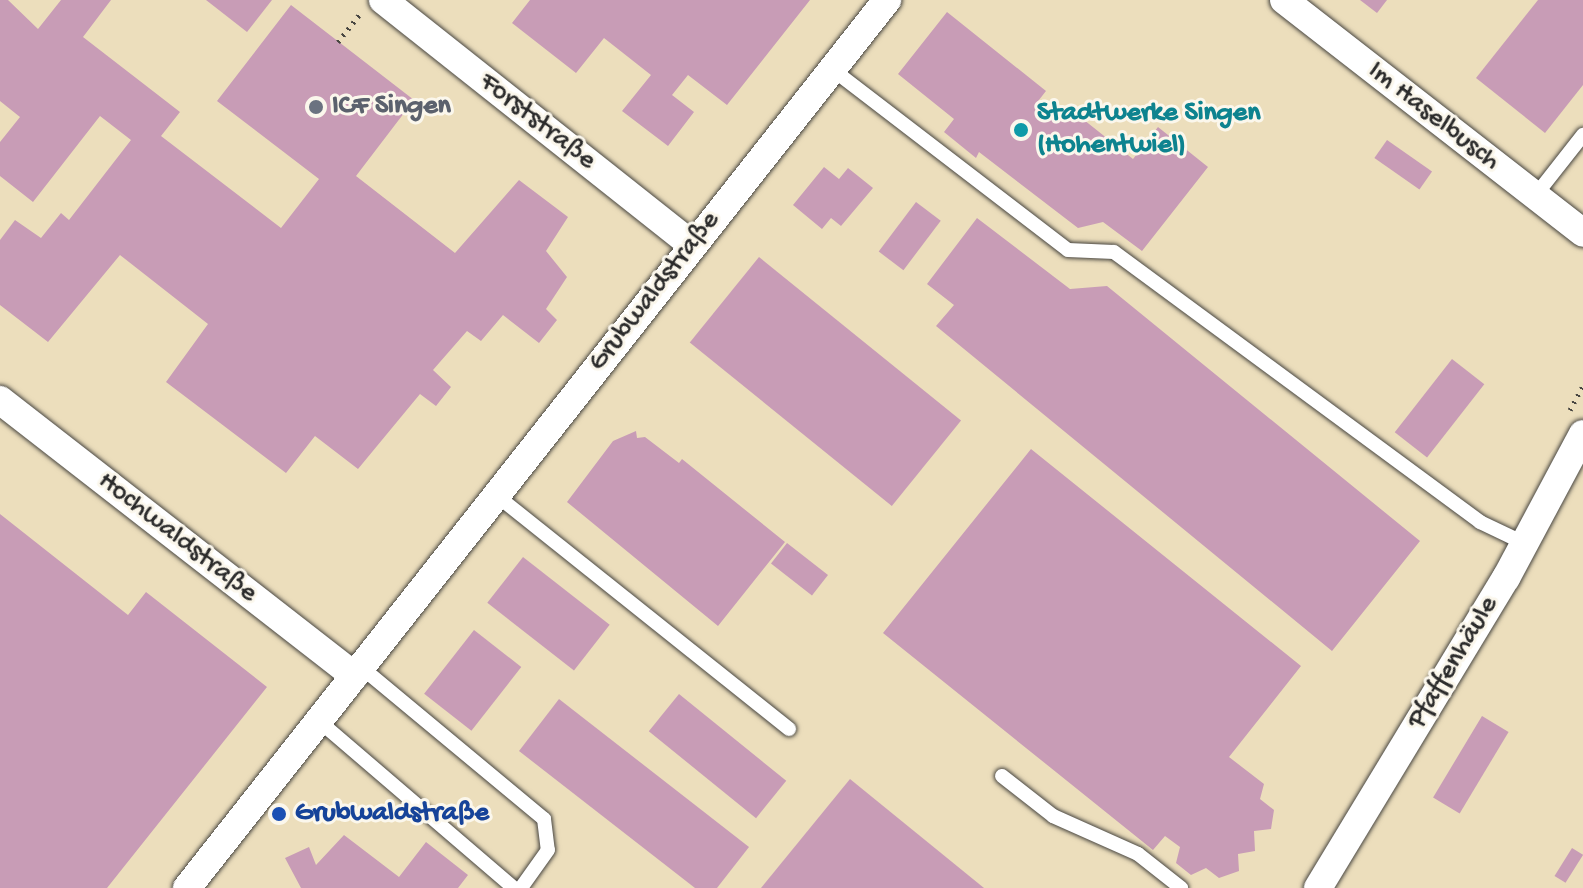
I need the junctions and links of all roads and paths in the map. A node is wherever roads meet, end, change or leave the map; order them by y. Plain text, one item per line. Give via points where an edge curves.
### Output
1 (887, 0) edge
2 (1284, 0) edge
3 (372, 7) edge
4 (338, 42) dead end
5 (832, 69) junction
6 (1583, 135) edge
7 (1535, 196) junction
8 (1583, 233) edge
9 (691, 244) junction
10 (0, 400) edge
11 (1583, 434) edge
12 (496, 495) junction
13 (1524, 543) junction
14 (357, 672) junction
15 (319, 721) junction
16 (789, 729) dead end
17 (1002, 776) dead end
18 (187, 888) edge
19 (514, 888) edge
20 (521, 888) edge
21 (1181, 888) edge
22 (1318, 888) edge

1 - 5 street, Grubwaldstraße
2 - 7 street, Im Haselbusch
3 - 4 path
3 - 9 street, Forststraße
5 - 9 street, Grubwaldstraße
5 - 13 lane via 1068,250 1114,252 1480,522
6 - 7 lane
7 - 8 street, Im Haselbusch
9 - 12 street, Grubwaldstraße
10 - 14 street, Hochwaldstraße
11 - 13 street, Pfaffenhäule
12 - 14 street, Grubwaldstraße
12 - 16 lane
13 - 22 street, Pfaffenhäule
14 - 15 street, Grubwaldstraße
14 - 20 lane via 544,819 548,850
15 - 18 street, Grubwaldstraße
15 - 19 lane
17 - 21 lane via 1053,816 1138,854

